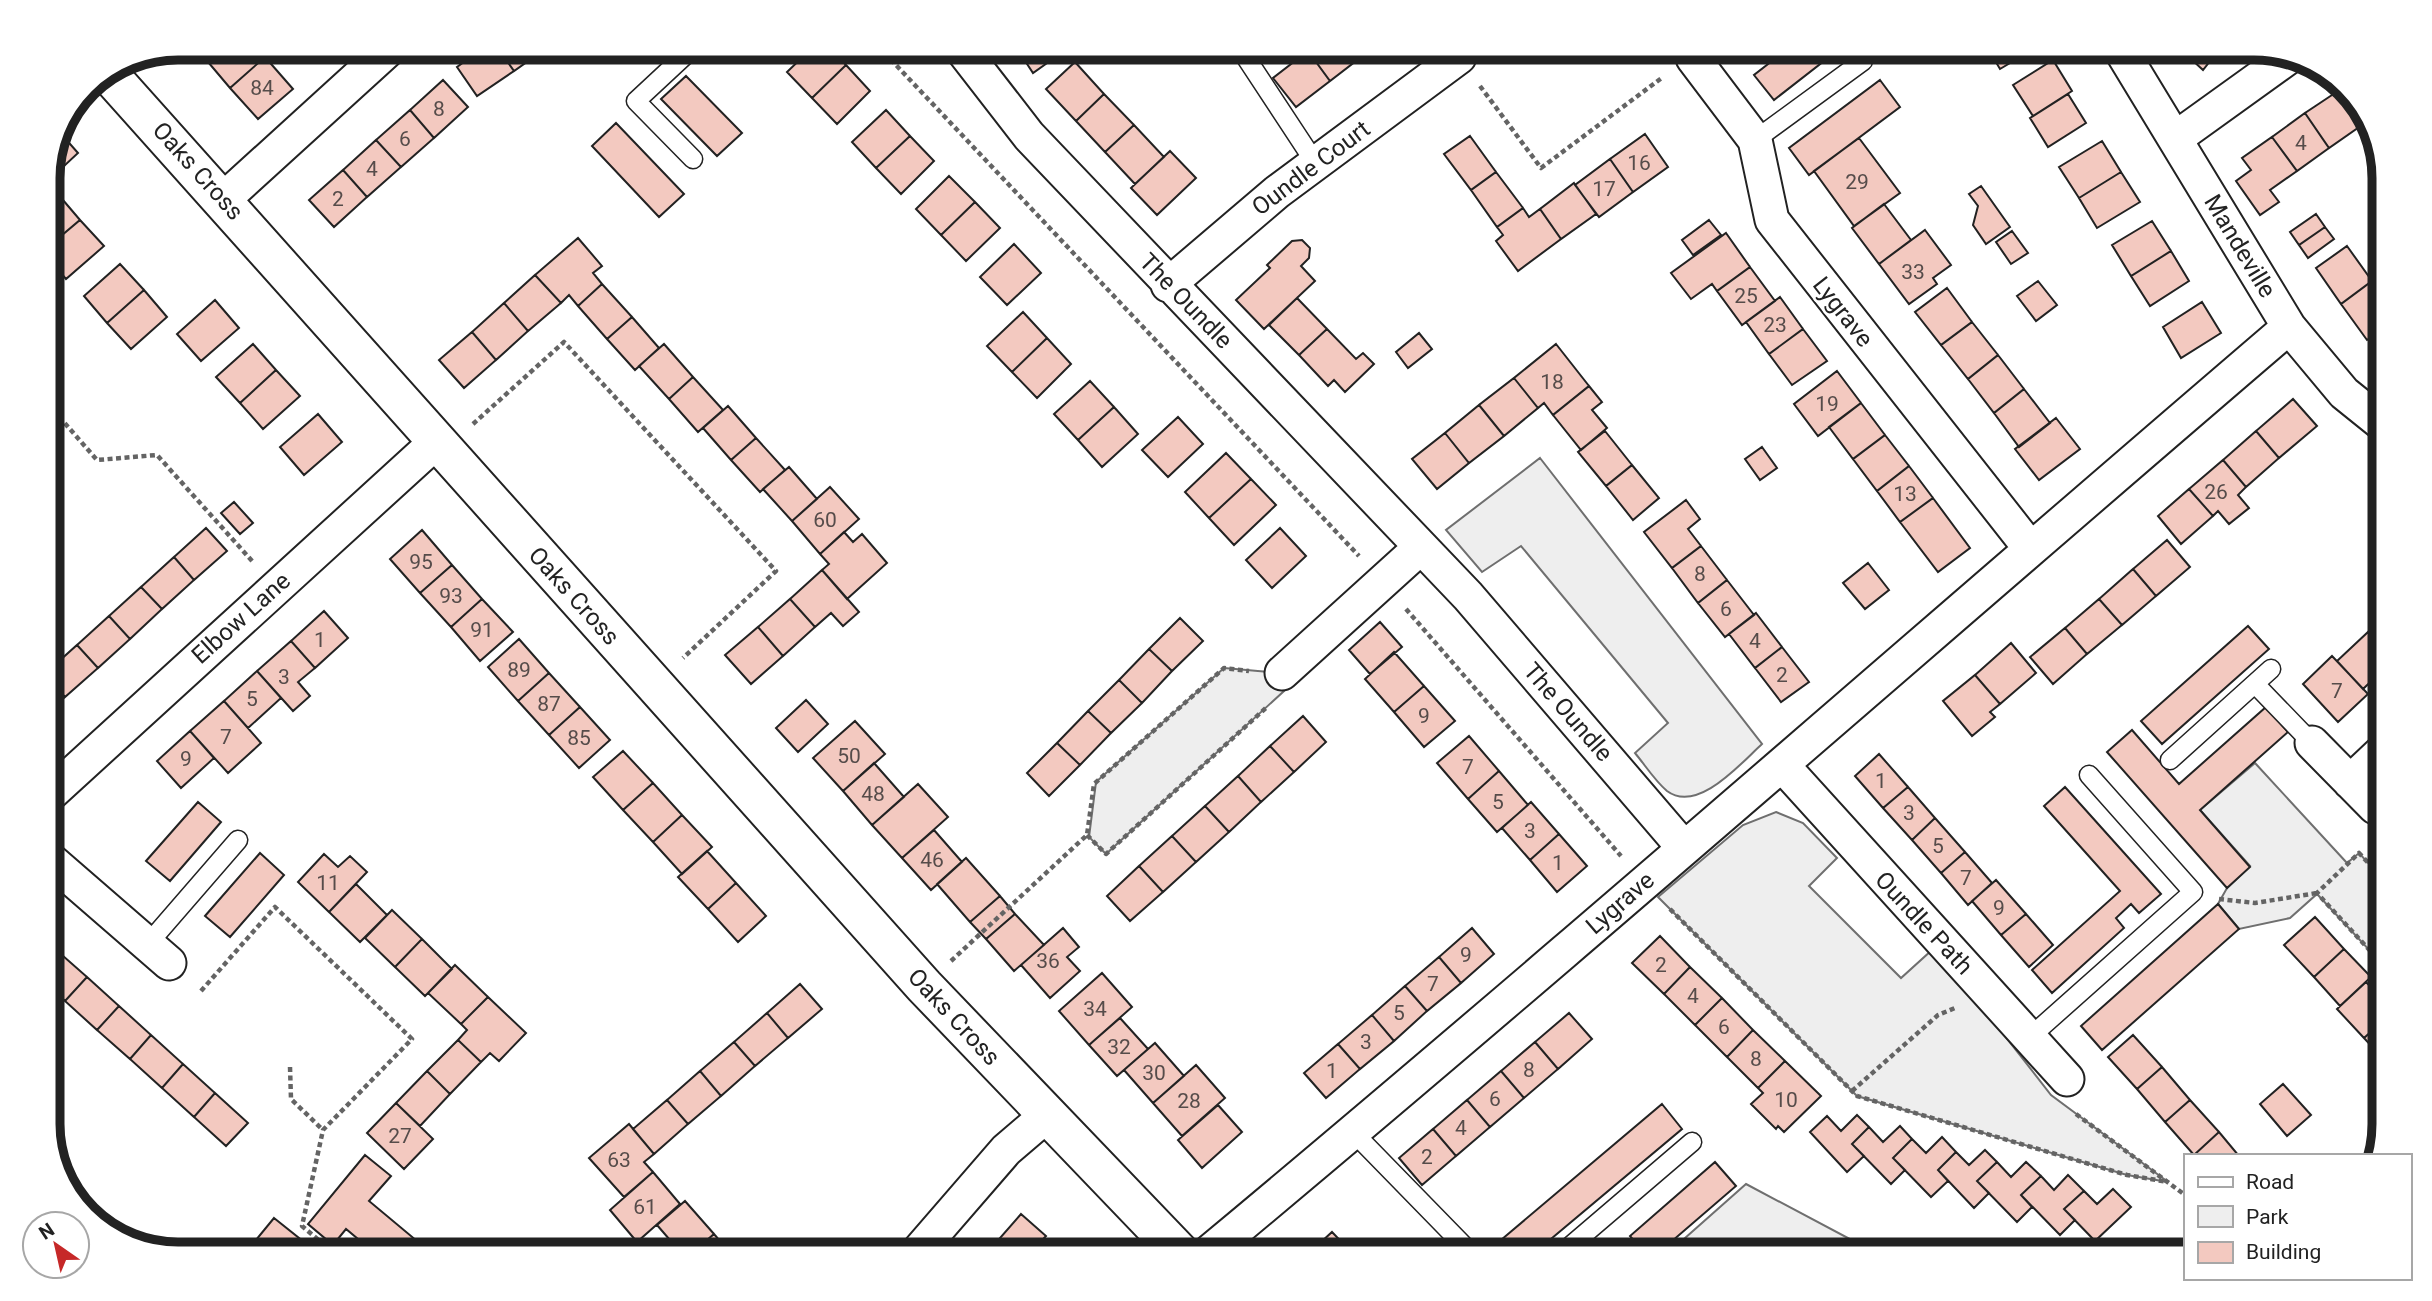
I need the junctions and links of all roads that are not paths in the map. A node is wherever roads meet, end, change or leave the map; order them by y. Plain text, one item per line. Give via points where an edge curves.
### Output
1 (377, 60) edge
2 (680, 60) edge
3 (970, 60) edge
4 (1248, 60) edge
5 (1455, 60) edge
6 (1695, 60) edge
7 (2131, 60) edge
8 (1863, 61) dead end
9 (2280, 63) edge
10 (113, 79) edge
11 (2176, 138) junction
12 (1755, 140) junction
13 (693, 159) dead end
14 (1316, 164) junction
15 (223, 199) junction
16 (1168, 285) junction
17 (2289, 327) junction
18 (2372, 416) edge
19 (440, 446) junction
20 (1421, 547) junction
21 (2030, 548) junction
22 (2272, 669) dead end
23 (1282, 673) road end
24 (2256, 685) junction
25 (2312, 743) joint
26 (2169, 760) dead end
27 (2372, 761) edge
28 (1783, 766) junction
29 (2089, 775) dead end
30 (2350, 782) junction
31 (60, 785) edge
32 (2372, 804) edge
33 (238, 839) dead end
34 (1684, 848) junction
35 (60, 868) edge
36 (158, 954) joint
37 (2030, 1037) junction
38 (2067, 1079) road end
39 (1047, 1115) junction
40 (1353, 1132) junction
41 (1692, 1142) dead end
42 (926, 1242) edge
43 (1169, 1242) edge
44 (1221, 1242) edge
45 (1460, 1242) edge
46 (1575, 1242) edge

1 - 15 street
2 - 13 lane via 636,101
3 - 16 street, The Oundle via 1029,136
4 - 14 lane
5 - 14 street, Oundle Court
6 - 12 street, Lygrave
7 - 11 street, Mandeville
8 - 12 lane
9 - 11 street
10 - 15 street, Oaks Cross
11 - 17 street, Mandeville
12 - 21 street, Lygrave via 1772,220
14 - 16 street, Oundle Court
15 - 19 street, Oaks Cross
16 - 20 street, The Oundle via 1367,486
17 - 18 street, Mandeville via 2344,393
17 - 21 street, Lygrave
19 - 31 street, Elbow Lane via 275,586
19 - 39 street, Oaks Cross via 924,986
20 - 23 street
20 - 34 street, The Oundle
21 - 28 street, Lygrave
22 - 24 lane
24 - 25 lane
24 - 26 lane
25 - 30 street
27 - 30 street
28 - 34 street, Lygrave
28 - 37 street, Oundle Path
29 - 37 lane via 2193,892
30 - 32 street
33 - 36 lane
34 - 40 street, Lygrave
35 - 36 street
37 - 38 street, Oundle Path
39 - 42 street via 1006,1150
39 - 43 street, Oaks Cross
40 - 44 street, Lygrave
40 - 45 lane
41 - 46 lane

